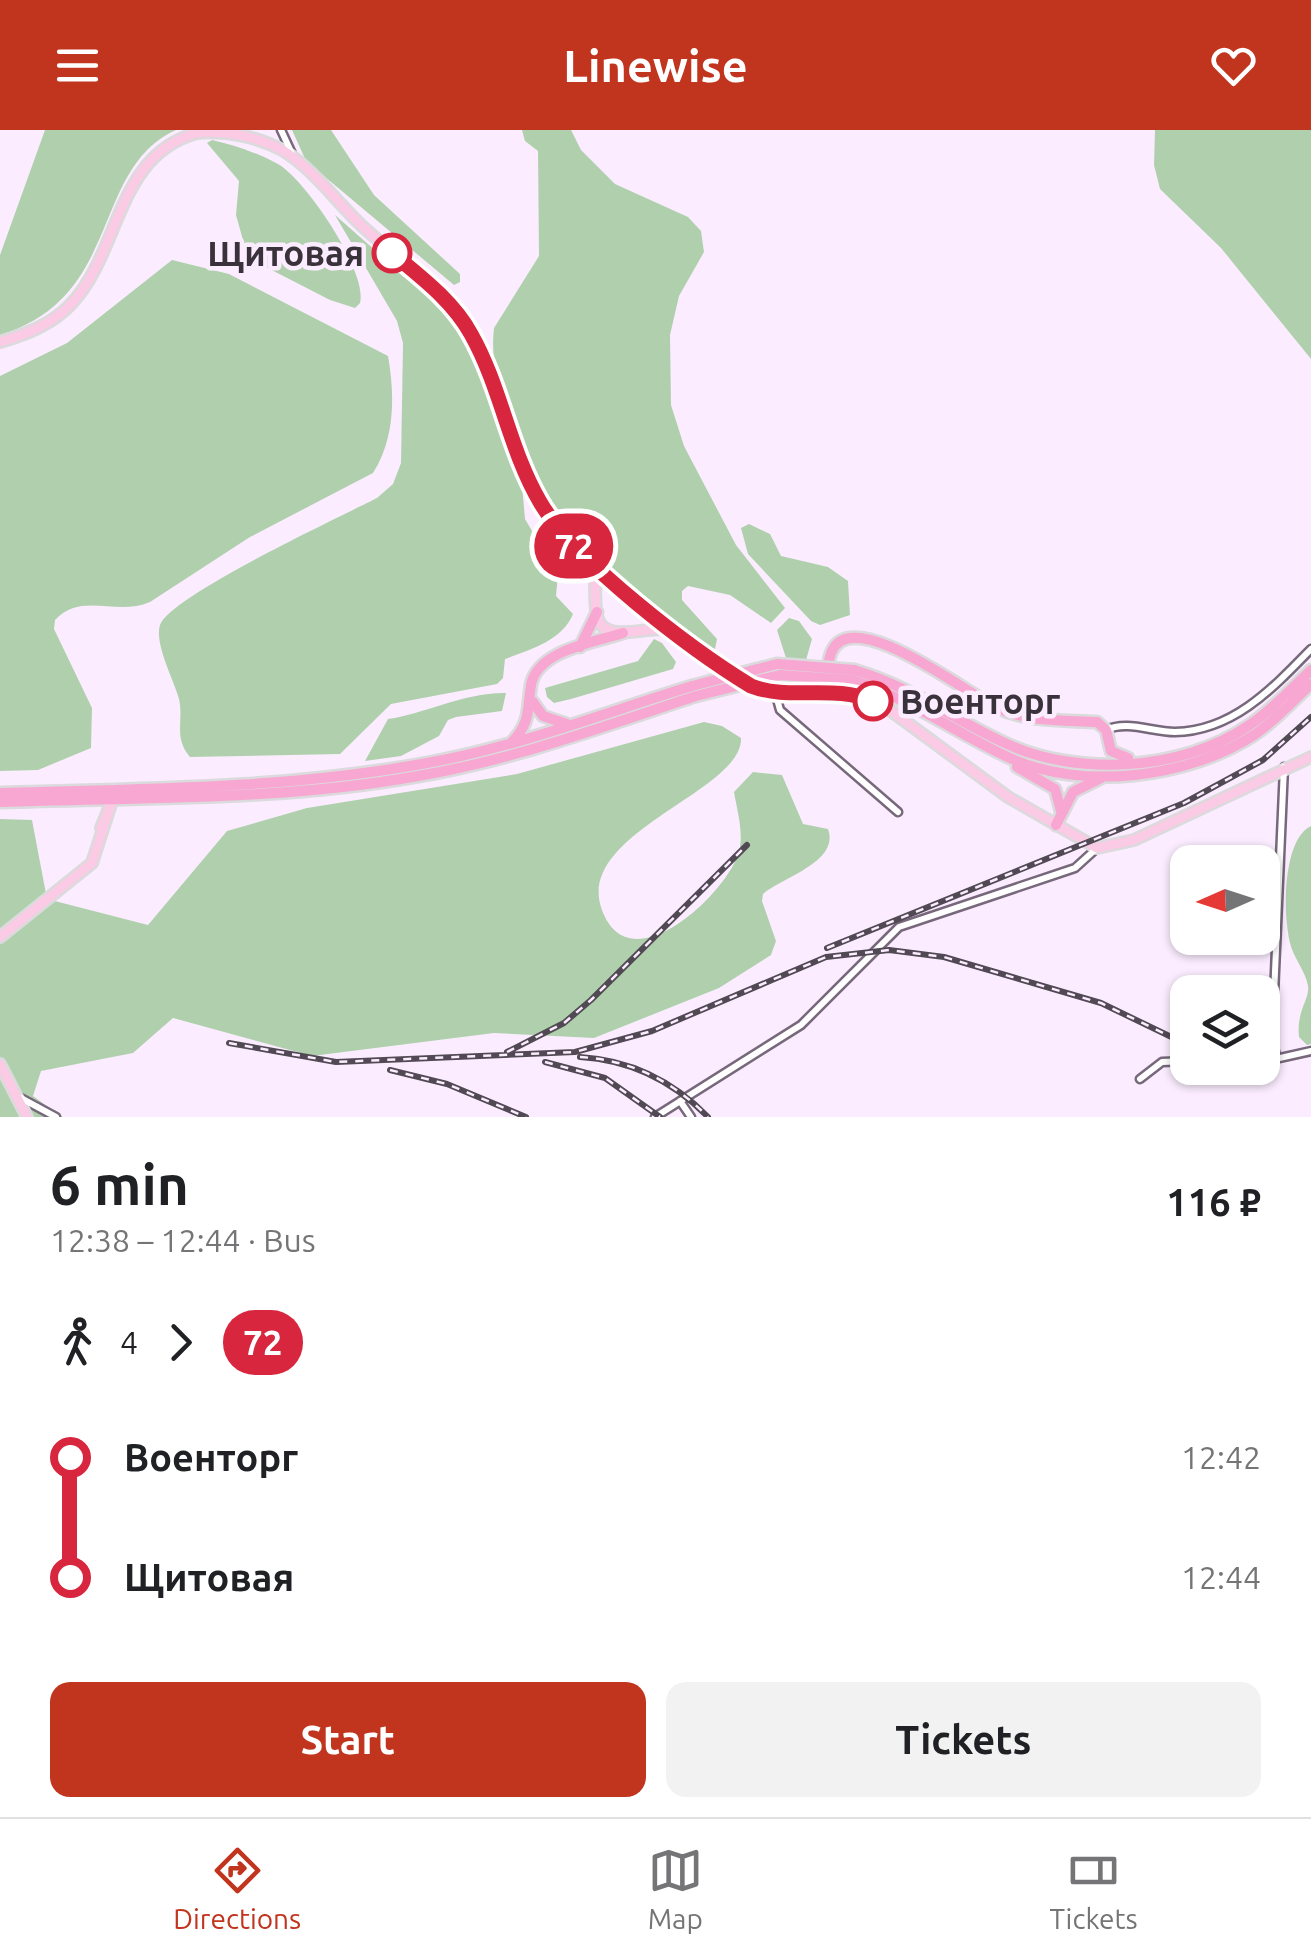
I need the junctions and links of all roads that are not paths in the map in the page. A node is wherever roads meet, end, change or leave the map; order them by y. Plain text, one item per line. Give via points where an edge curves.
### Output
1 (282, 130) edge
2 (295, 159) junction
3 (0, 342) edge
4 (590, 561) junction
5 (631, 595) junction
6 (598, 608) junction
7 (628, 631) junction
8 (676, 632) junction
9 (580, 647) junction
10 (1311, 649) edge
11 (1311, 670) edge
12 (853, 675) junction
13 (1311, 684) edge
14 (826, 690) junction
15 (694, 691) junction
16 (775, 692) junction
17 (531, 696) junction
18 (567, 724) junction
19 (1106, 736) junction
20 (511, 742) junction
21 (1311, 757) edge
22 (1010, 758) junction
23 (1149, 760) junction
24 (1077, 763) junction
25 (1284, 766) junction
26 (1108, 776) junction
27 (0, 792) edge
28 (0, 802) edge
29 (112, 802) junction
30 (1060, 810) junction
31 (898, 812) dead end
32 (1056, 824) junction
33 (1097, 848) junction
34 (0, 937) edge
35 (1275, 975) edge
36 (1311, 1051) edge
37 (1280, 1058) edge
38 (1170, 1062) edge
39 (0, 1064) edge
40 (1140, 1079) dead end
41 (0, 1086) edge
42 (16, 1095) junction
43 (680, 1101) junction
44 (28, 1117) edge
45 (56, 1117) edge
46 (655, 1117) edge
47 (690, 1117) edge

1 - 2 street
2 - 3 main road via 242,133 206,131 177,140 138,174 74,302 50,322
2 - 4 main road via 458,315 487,366 528,479 559,530
4 - 5 main road
4 - 6 main road
5 - 6 main road via 609,592
5 - 7 main road via 640,612
5 - 8 main road
6 - 7 main road via 605,629
6 - 9 highway
7 - 8 main road via 656,626
7 - 9 highway
8 - 16 main road via 740,678
9 - 17 highway via 540,668
10 - 19 street via 1266,694 1216,725 1178,732 1126,725
11 - 23 highway via 1231,736
12 - 15 highway, bridge via 780,675
12 - 22 highway
12 - 24 highway via 928,699 1013,747
13 - 26 highway via 1236,746 1176,766
14 - 16 main road
14 - 19 highway via 836,644 871,640 1016,715 1097,722
14 - 32 main road via 883,705 982,780
15 - 18 highway
15 - 29 highway via 538,747 418,776 316,790
16 - 31 street via 780,710
17 - 18 highway via 543,716
17 - 20 highway via 529,721
18 - 20 highway
19 - 23 highway via 1116,756
19 - 24 highway via 1097,756
20 - 27 highway via 430,763 315,780
21 - 25 main road
22 - 26 highway
22 - 30 highway via 1055,789
23 - 24 highway
25 - 33 main road via 1134,840
25 - 35 street
26 - 30 highway via 1073,792
28 - 29 highway
29 - 34 main road via 92,863
30 - 32 highway
32 - 33 main road
33 - 43 street via 1074,868 899,927 801,1025
36 - 37 street
38 - 40 street
39 - 42 main road
41 - 42 main road
42 - 44 main road
42 - 45 street
43 - 46 street
43 - 47 street

